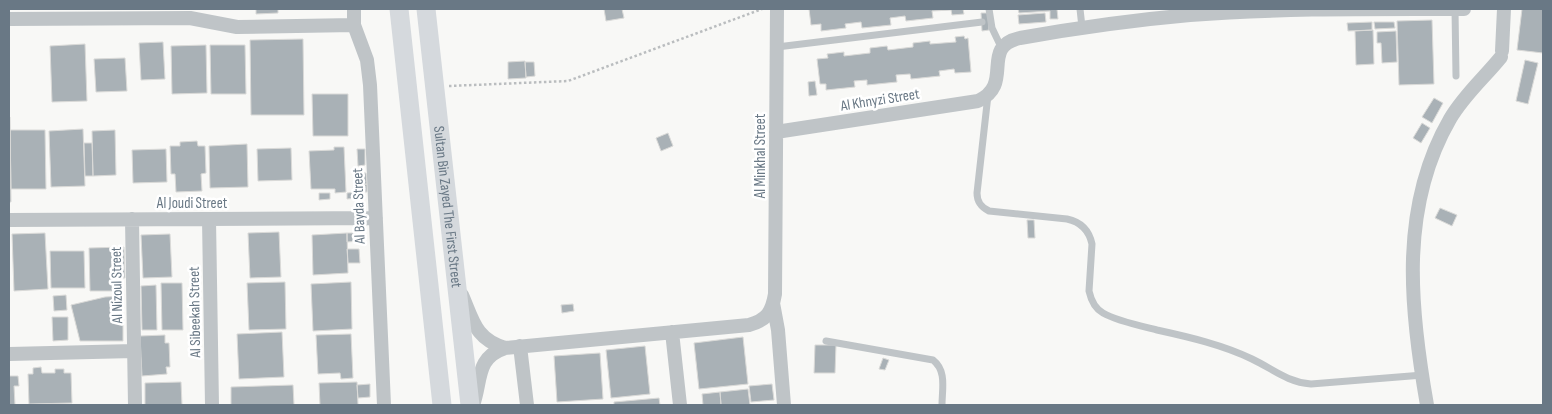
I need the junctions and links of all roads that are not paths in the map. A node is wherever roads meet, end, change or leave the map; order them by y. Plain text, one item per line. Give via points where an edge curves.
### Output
1 (354, 9) edge
2 (399, 9) edge
3 (426, 9) edge
4 (777, 9) edge
5 (990, 9) edge
6 (1080, 9) edge
7 (1325, 9) edge
8 (1456, 9) edge
9 (1464, 9) edge
10 (1504, 9) edge
11 (206, 14) edge
12 (9, 19) edge
13 (987, 22) junction
14 (354, 25) junction
15 (1082, 27) junction
16 (777, 47) junction
17 (1002, 49) junction
18 (1456, 76) dead end
19 (988, 95) junction
20 (776, 132) junction
21 (376, 218) junction
22 (132, 219) junction
23 (210, 219) junction
24 (9, 220) edge
25 (458, 287) junction
26 (773, 304) junction
27 (672, 332) junction
28 (826, 341) dead end
29 (520, 346) junction
30 (505, 348) junction
31 (134, 351) junction
32 (9, 354) edge
33 (1423, 376) junction
34 (135, 405) edge
35 (212, 405) edge
36 (384, 405) edge
37 (442, 405) edge
38 (472, 405) edge
39 (527, 405) edge
40 (680, 405) edge
41 (784, 405) edge
42 (942, 405) edge
43 (1428, 405) edge

1 - 14 street, Al Bayda Street
2 - 37 main road, Sultan Bin Zayed The First Street
3 - 25 main road, Sultan Bin Zayed The First Street
4 - 16 street, Al Minkhal Street
5 - 13 lane
6 - 15 lane
7 - 8 street
7 - 15 street via 1189,16
8 - 9 street
8 - 18 lane
10 - 33 street via 1502,54 1451,117 1436,147 1422,188 1414,227 1412,266
11 - 12 street via 182,18
11 - 14 street via 221,25 237,27
13 - 16 lane
13 - 17 lane
14 - 21 street, Al Bayda Street via 364,48 369,73
15 - 17 street via 1014,39
16 - 20 street, Al Minkhal Street
17 - 19 street via 998,57 997,78
19 - 20 street, Al Khnyzi Street via 972,102
19 - 33 lane via 976,193 980,205 989,211 1067,219 1084,227 1092,244 1091,298 1104,314 1236,353 1301,383
20 - 26 street, Al Minkhal Street
21 - 23 street, Al Joudi Street
21 - 36 street, Al Bayda Street
22 - 23 street, Al Joudi Street
22 - 24 street, Al Joudi Street
22 - 31 street, Al Nizoul Street
23 - 35 street, Al Sibeekah Street
25 - 30 street via 480,334
25 - 38 main road, Sultan Bin Zayed The First Street
26 - 27 street via 766,318 758,323
26 - 41 street, Al Minkhal Street
27 - 29 street
27 - 40 street
28 - 42 lane via 933,360 942,371
29 - 30 street
29 - 39 street
30 - 38 street via 493,353 484,363
31 - 32 street
31 - 34 street, Al Nizoul Street
33 - 43 street

